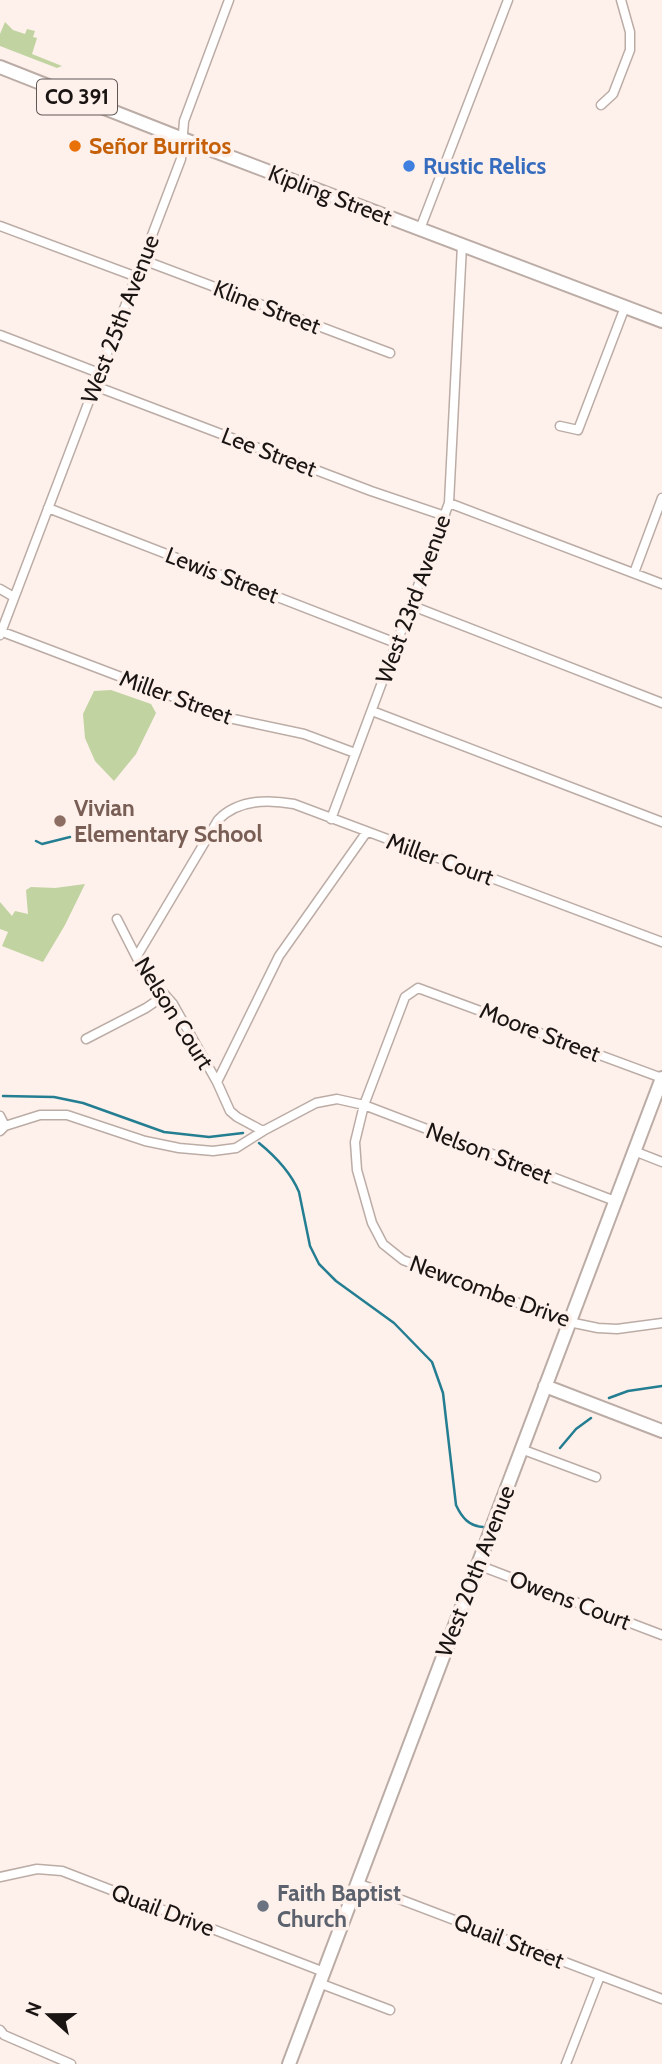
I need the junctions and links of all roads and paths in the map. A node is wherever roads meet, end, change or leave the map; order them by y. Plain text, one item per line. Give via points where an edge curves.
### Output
1 (229, 0) edge
2 (508, 0) edge
3 (621, 0) edge
4 (0, 67) edge
5 (601, 105) dead end
6 (183, 139) junction
7 (0, 226) edge
8 (419, 229) junction
9 (462, 245) junction
10 (143, 260) junction
11 (137, 277) junction
12 (625, 307) junction
13 (662, 321) edge
14 (0, 335) edge
15 (390, 353) dead end
16 (99, 373) junction
17 (95, 386) junction
18 (560, 426) dead end
19 (662, 498) edge
20 (449, 503) junction
21 (48, 508) junction
22 (445, 516) junction
23 (634, 573) junction
24 (662, 584) edge
25 (0, 589) edge
26 (15, 597) junction
27 (410, 605) junction
28 (0, 632) edge
29 (396, 643) junction
30 (662, 703) edge
31 (372, 711) junction
32 (355, 753) junction
33 (331, 819) junction
34 (662, 821) edge
35 (366, 833) junction
36 (117, 919) dead end
37 (662, 942) edge
38 (138, 956) junction
39 (418, 988) joint
40 (165, 995) junction
41 (86, 1039) dead end
42 (662, 1078) edge
43 (217, 1082) junction
44 (364, 1105) junction
45 (0, 1116) edge
46 (2, 1128) edge
47 (263, 1131) junction
48 (634, 1151) junction
49 (662, 1161) edge
50 (615, 1201) junction
51 (569, 1322) junction
52 (662, 1323) edge
53 (545, 1386) junction
54 (662, 1431) edge
55 (521, 1449) junction
56 (596, 1477) dead end
57 (478, 1564) junction
58 (662, 1635) edge
59 (0, 1877) edge
60 (357, 1883) junction
61 (600, 1976) junction
62 (321, 1978) junction
63 (662, 1999) edge
64 (390, 2010) dead end
65 (0, 2030) edge
66 (71, 2064) edge
67 (289, 2064) edge
68 (566, 2064) edge

1 - 6 street, West 25th Avenue via 184,121
2 - 8 street
3 - 5 street via 630,50 613,94
4 - 6 street, Kipling Street / CO 391
6 - 8 street, Kipling Street / CO 391
6 - 10 street, West 25th Avenue via 181,159
7 - 11 street
8 - 9 street, Kipling Street / CO 391
9 - 12 street, Kipling Street / CO 391
9 - 20 street, West 23rd Avenue
10 - 11 street, West 25th Avenue
10 - 15 street, Kline Street
11 - 16 street, West 25th Avenue
12 - 13 street, Kipling Street / CO 391
12 - 18 street via 578,430
14 - 16 street
16 - 17 street, West 25th Avenue
17 - 21 street, West 25th Avenue
17 - 22 street, Lee Street
19 - 23 street
20 - 22 street, West 23rd Avenue
20 - 23 street
21 - 26 street, West 25th Avenue
21 - 29 street, Lewis Street
22 - 27 street, West 23rd Avenue
23 - 24 street
25 - 26 street
26 - 28 street, West 25th Avenue
27 - 29 street, West 23rd Avenue
27 - 30 street
28 - 32 street, Miller Street via 229,718 304,734
29 - 31 street, West 23rd Avenue
31 - 32 street, West 23rd Avenue
31 - 34 street
32 - 33 street, West 23rd Avenue
33 - 35 street, Miller Court
33 - 38 street, Miller Court via 294,804 268,802 238,805 226,812
35 - 37 street, Miller Court
35 - 43 street via 279,956
36 - 38 street, Nelson Court
38 - 40 street, Nelson Court via 143,970
39 - 42 street, Moore Street
39 - 44 street, Newcombe Drive via 405,997
40 - 41 street
40 - 43 street, Nelson Court
42 - 48 street, West 20th Avenue
43 - 47 street, Nelson Court via 230,1111
44 - 47 street, Nelson Street via 337,1099 316,1103
44 - 50 street, Nelson Street
44 - 51 street, Newcombe Drive via 355,1142 357,1170 383,1244 403,1260
45 - 46 street
46 - 47 street, Nelson Street via 40,1115 67,1115 153,1143 213,1151 236,1148
48 - 49 street
48 - 50 street, West 20th Avenue
50 - 51 street, West 20th Avenue
51 - 52 street, Newcombe Drive via 617,1329
51 - 53 street, West 20th Avenue
53 - 54 street
53 - 55 street, West 20th Avenue
55 - 56 street
55 - 57 street, West 20th Avenue
57 - 58 street, Owens Court
57 - 60 street, West 20th Avenue
59 - 62 street, Quail Drive via 37,1869 62,1871
60 - 61 street, Quail Street
60 - 62 street, West 20th Avenue
61 - 63 street, Quail Street
61 - 68 street
62 - 64 street, Quail Drive
62 - 67 street, West 20th Avenue
65 - 66 street

